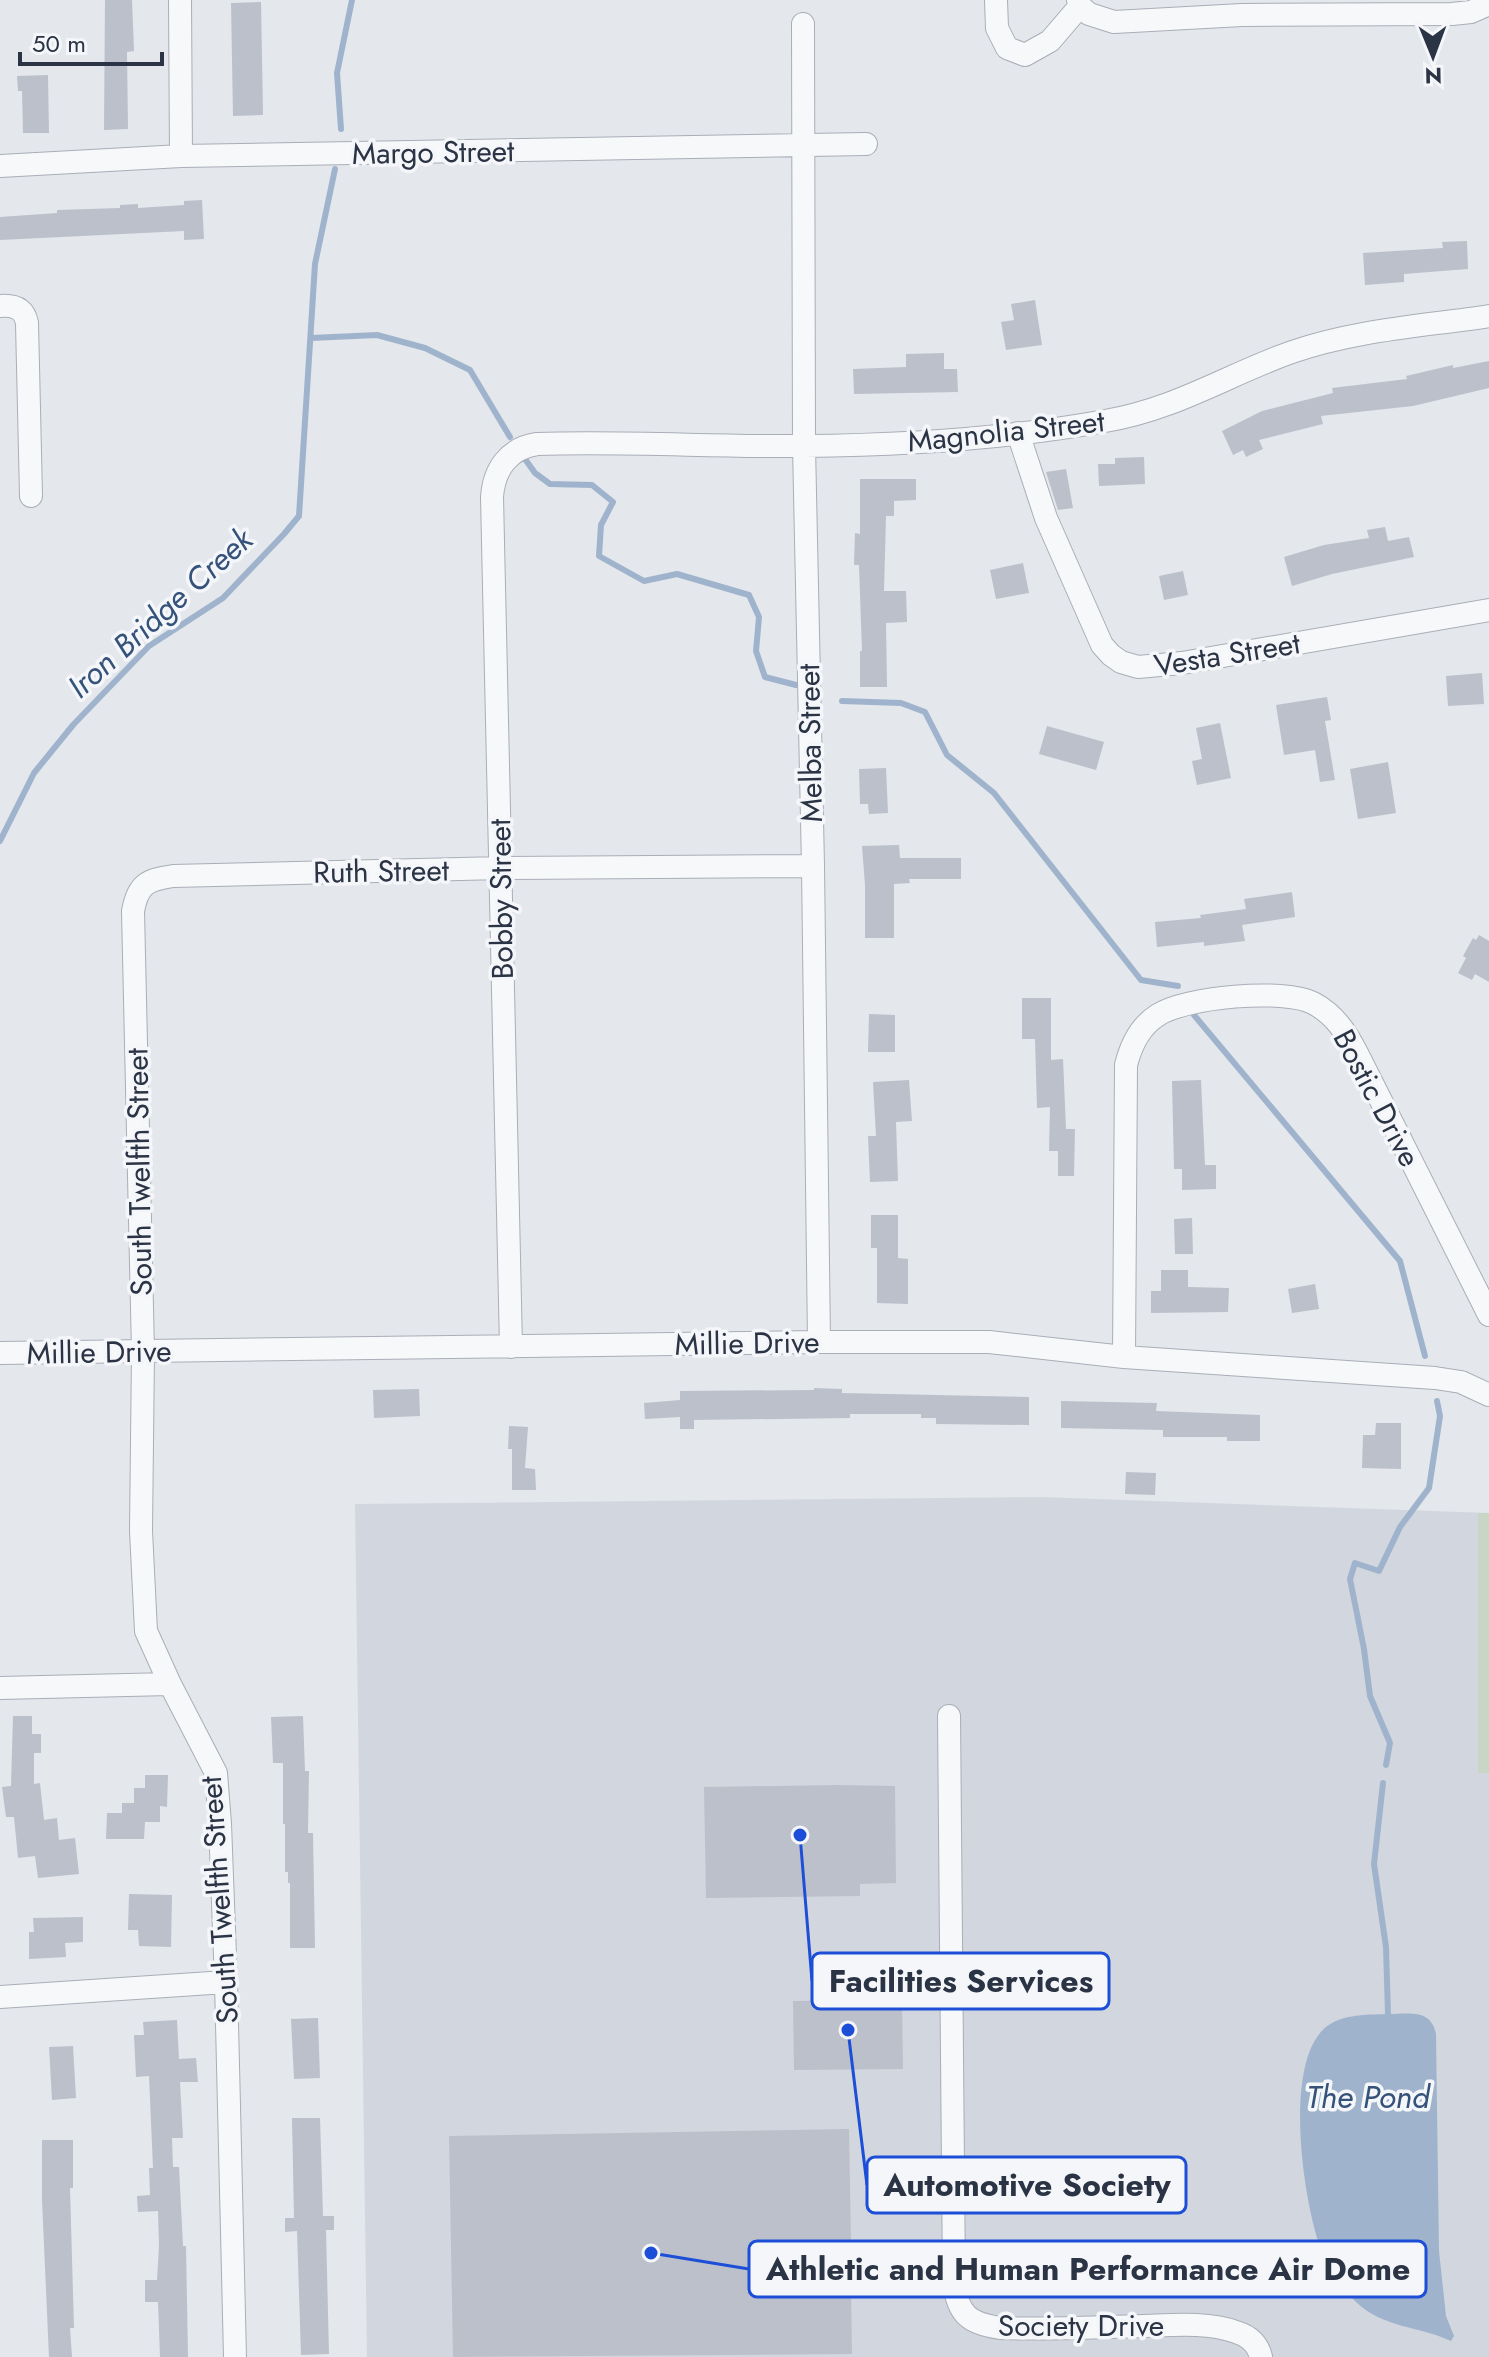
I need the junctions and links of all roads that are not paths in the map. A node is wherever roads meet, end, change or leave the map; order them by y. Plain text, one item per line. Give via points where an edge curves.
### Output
1 (180, 0) edge
2 (996, 0) edge
3 (1079, 3) edge
4 (1489, 4) edge
5 (803, 24) dead end
6 (866, 144) dead end
7 (805, 145) junction
8 (181, 156) junction
9 (0, 166) edge
10 (0, 306) edge
11 (1489, 316) edge
12 (1018, 433) junction
13 (804, 446) junction
14 (509, 456) joint
15 (31, 496) dead end
16 (1489, 610) edge
17 (813, 866) junction
18 (501, 868) junction
19 (143, 885) joint
20 (1489, 1315) edge
21 (819, 1342) junction
22 (511, 1347) junction
23 (143, 1352) junction
24 (0, 1353) edge
25 (1124, 1357) junction
26 (1489, 1395) edge
27 (170, 1684) junction
28 (0, 1688) edge
29 (949, 1716) dead end
30 (226, 1982) junction
31 (0, 1997) edge
32 (235, 2357) edge
33 (1261, 2357) edge

1 - 8 street
2 - 3 street via 997,28 1007,48 1025,55 1050,41
3 - 4 street via 1099,19 1114,22 1452,14
5 - 7 street, Melba Street
6 - 7 street, Margo Street
7 - 8 street, Margo Street
7 - 13 street, Melba Street
8 - 9 street, Margo Street
10 - 15 street via 23,311 28,326
11 - 12 street, Magnolia Street via 1326,342 1136,415
12 - 13 street, Magnolia Street via 907,444
12 - 16 street, Vesta Street via 1046,518 1097,637 1125,664 1182,663
13 - 14 street, Magnolia Street via 550,444 523,447
13 - 17 street, Melba Street
14 - 18 street, Bobby Street via 496,476 492,497
17 - 18 street, Ruth Street
17 - 21 street, Melba Street
18 - 19 street, Ruth Street via 173,876
18 - 22 street, Bobby Street
19 - 23 street, South Twelfth Street via 133,911
20 - 25 street, Bostic Drive via 1340,1025 1322,1007 1286,995 1199,1001 1170,1008 1150,1021 1137,1036 1126,1065
21 - 22 street, Millie Drive
21 - 25 street, Millie Drive via 989,1342
22 - 23 street, Millie Drive
23 - 24 street, Millie Drive
23 - 27 street, South Twelfth Street via 146,1631
25 - 26 street, Millie Drive via 1435,1378
27 - 28 street
27 - 30 street, South Twelfth Street via 216,1773
29 - 33 street, Society Drive via 954,2281 960,2309 974,2321 1001,2328 1211,2327 1247,2337
30 - 31 street
30 - 32 street, South Twelfth Street

